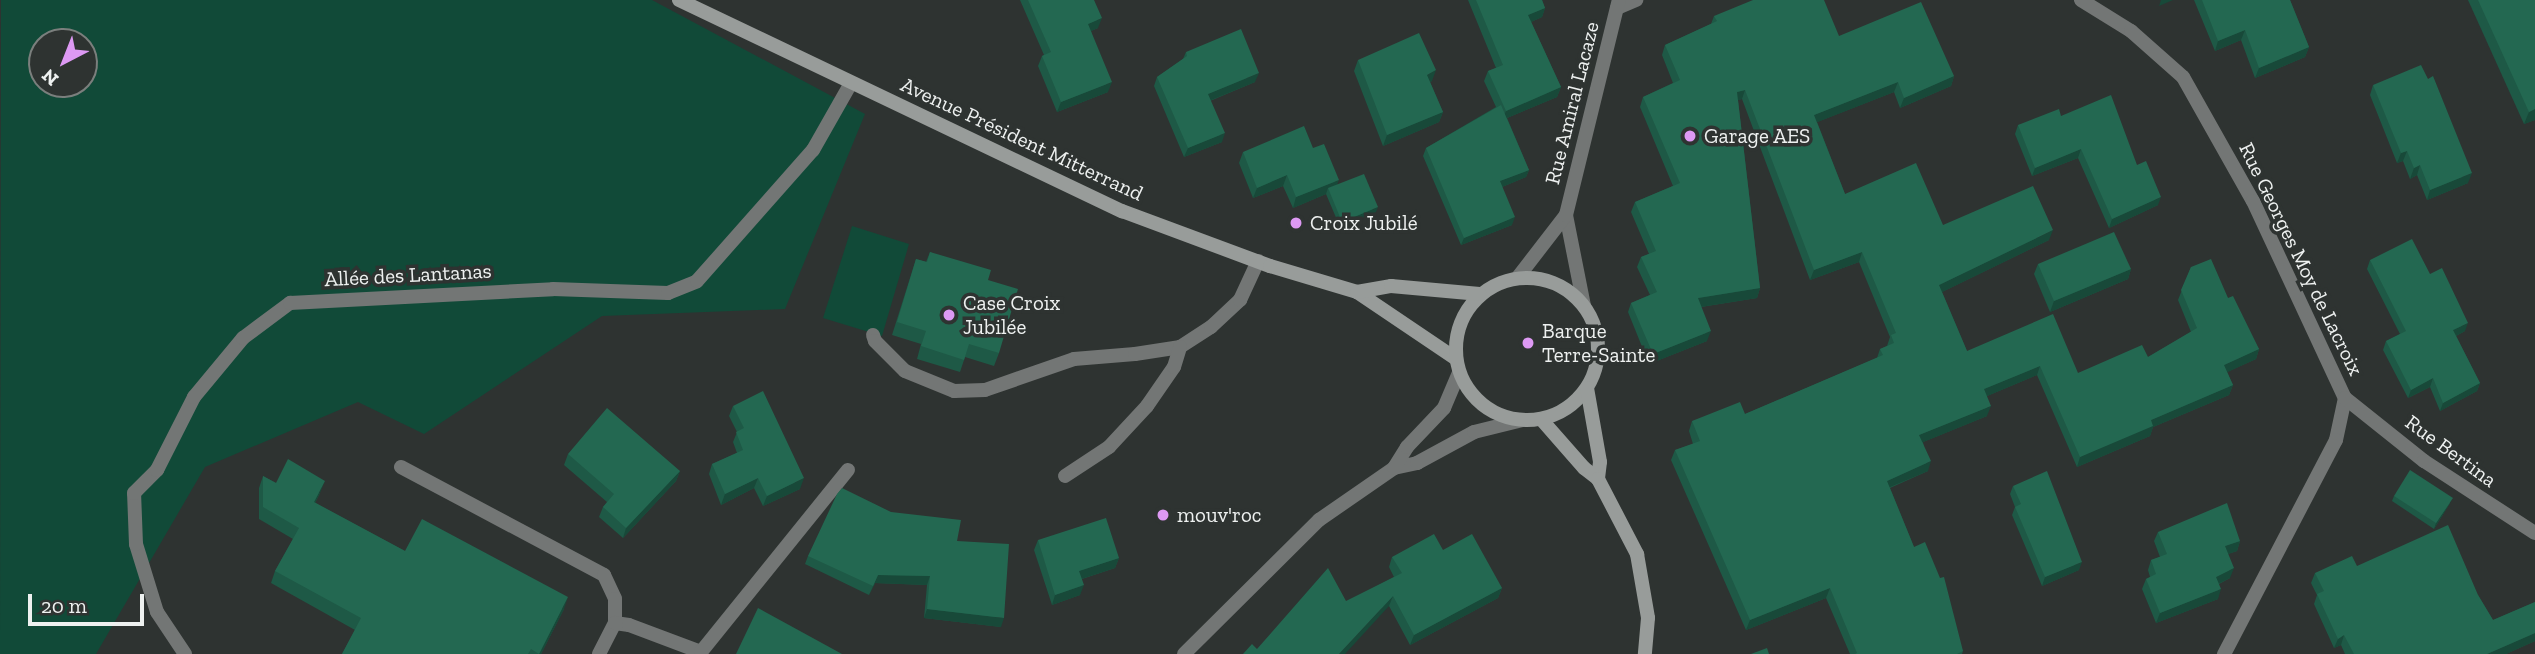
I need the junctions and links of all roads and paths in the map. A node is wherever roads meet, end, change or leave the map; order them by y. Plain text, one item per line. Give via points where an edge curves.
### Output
1 (679, 0) edge
2 (1636, 0) edge
3 (2081, 0) edge
4 (1618, 4) edge
5 (851, 83) junction
6 (1566, 215) junction
7 (1258, 261) junction
8 (1518, 277) junction
9 (1357, 292) junction
10 (1480, 294) junction
11 (1584, 306) junction
12 (873, 335) dead end
13 (1180, 347) junction
14 (1457, 366) junction
15 (1587, 388) junction
16 (2345, 398) junction
17 (1541, 419) junction
18 (1523, 420) junction
19 (401, 467) dead end
20 (1394, 467) junction
21 (848, 470) dead end
22 (1065, 476) dead end
23 (1598, 479) junction
24 (2535, 533) edge
25 (615, 623) junction
26 (185, 654) edge
27 (598, 654) edge
28 (1184, 654) edge
29 (1645, 654) edge
30 (2224, 654) edge

1 - 5 main road, Avenue Président Mitterrand
2 - 4 street
3 - 16 street, Rue Georges Moy de Lacroix via 2131,31 2183,77 2253,201
4 - 6 street, Rue Amiral Lacaze
5 - 7 main road, Avenue Président Mitterrand via 1122,211
5 - 26 street, Allée des Lantanas via 813,150 696,281 668,293 553,289 290,303 243,338 194,397 157,470 134,493 136,544 157,612
6 - 8 street, Rue Amiral Lacaze
6 - 11 street, Rue Amiral Lacaze
7 - 9 main road, Avenue Président Mitterrand
7 - 13 street via 1240,300
8 - 10 main road
8 - 11 main road via 1542,279 1565,288
9 - 10 main road, Avenue Président Mitterrand via 1391,286
9 - 14 main road, Avenue Président Mitterrand
10 - 14 main road via 1459,323
11 - 15 main road via 1599,346
12 - 13 street via 905,371 954,391 985,390 1074,359
13 - 22 street via 1174,368 1147,406 1109,447
14 - 18 main road via 1469,392 1484,407
14 - 20 street via 1444,408
15 - 17 main road via 1559,413
15 - 23 main road via 1600,462
16 - 24 street, Rue Bertina via 2424,461
16 - 30 street, Rue Georges Moy de Lacroix via 2336,440
17 - 18 main road
17 - 23 main road
18 - 20 street via 1474,432 1416,463
19 - 25 street via 604,575 615,599
20 - 28 street via 1319,520
21 - 25 street via 701,652
23 - 29 main road via 1637,554 1648,618
25 - 27 street

